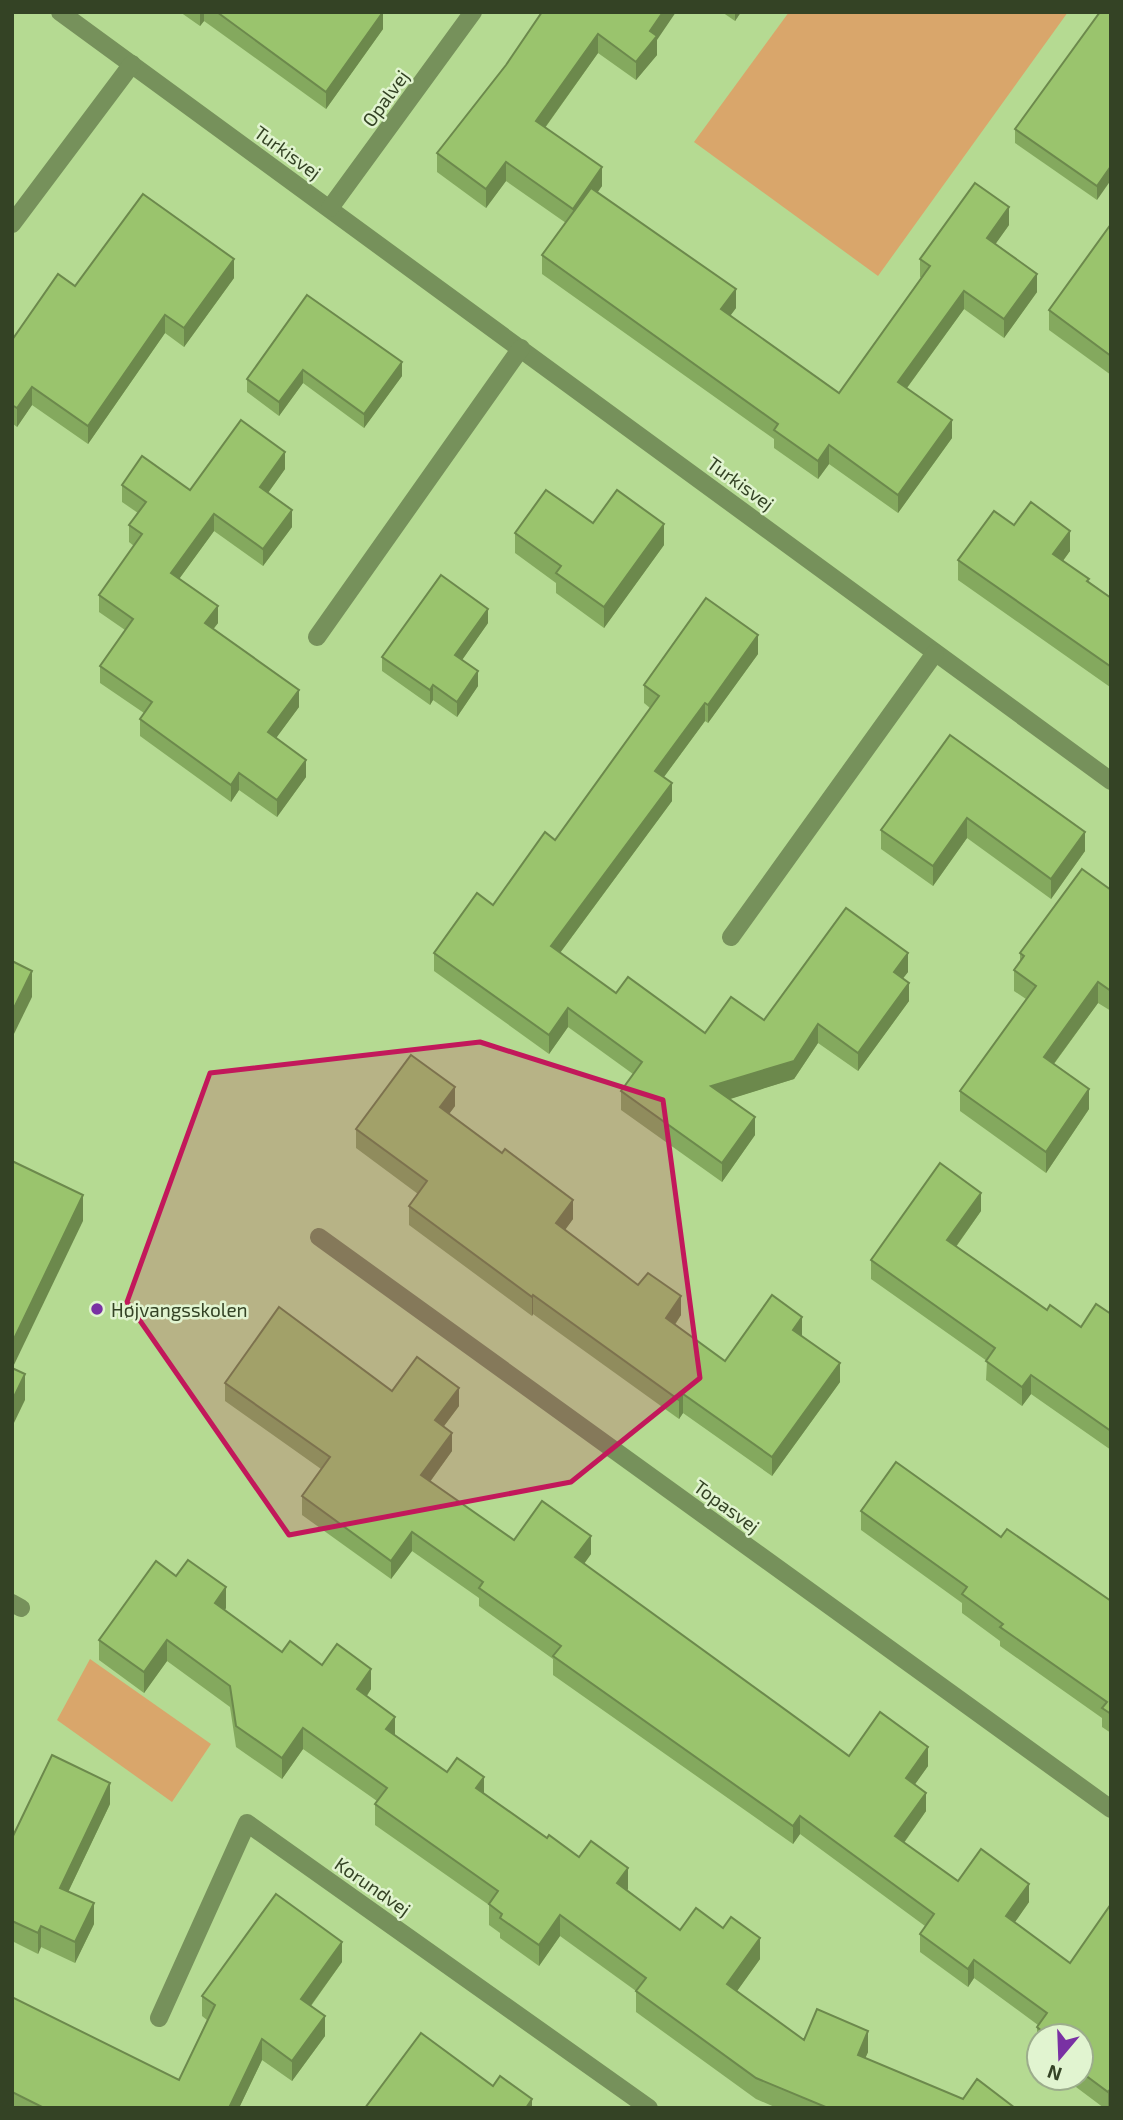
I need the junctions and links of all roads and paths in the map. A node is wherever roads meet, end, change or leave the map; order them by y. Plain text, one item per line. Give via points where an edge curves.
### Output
1 (60, 12) edge
2 (473, 12) edge
3 (132, 64) junction
4 (330, 208) junction
5 (12, 224) edge
6 (521, 348) junction
7 (317, 637) dead end
8 (935, 653) junction
9 (1111, 781) edge
10 (731, 937) dead end
11 (319, 1237) dead end
12 (1111, 1809) edge
13 (159, 2018) dead end
14 (649, 2108) edge

1 - 3 street, Turkisvej
2 - 4 street, Opalvej
3 - 4 street, Turkisvej
3 - 5 street
4 - 6 street, Turkisvej
6 - 7 street
6 - 8 street, Turkisvej
8 - 9 street, Turkisvej
8 - 10 street
11 - 12 street, Topasvej
13 - 14 street, Korundvej via 247,1822

